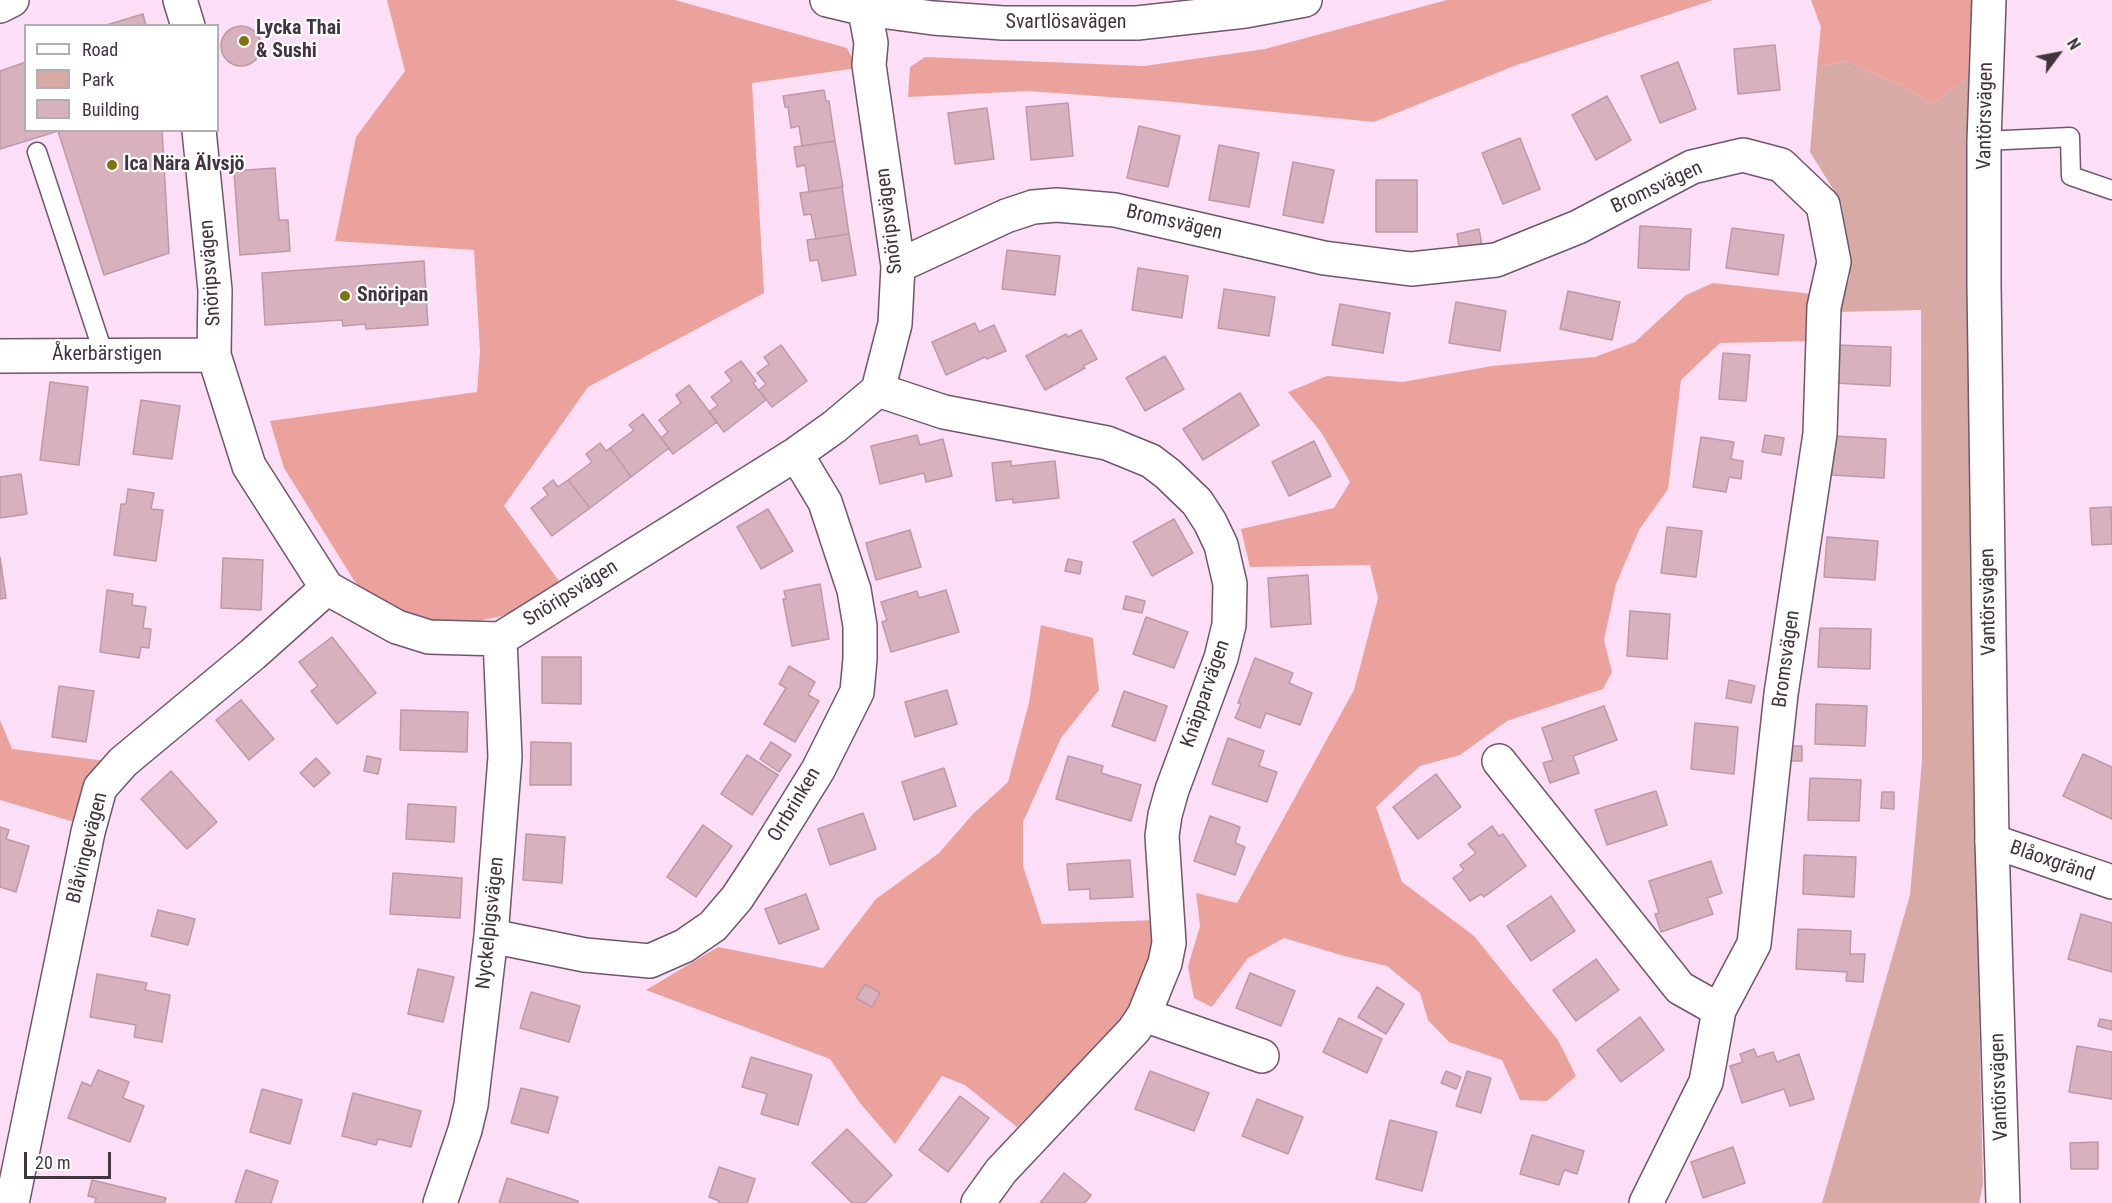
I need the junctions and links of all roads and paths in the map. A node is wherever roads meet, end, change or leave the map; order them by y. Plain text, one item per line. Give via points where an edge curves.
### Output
1 (12, 0) edge
2 (180, 0) edge
3 (196, 0) edge
4 (827, 0) edge
5 (1305, 0) edge
6 (1989, 0) edge
7 (864, 4) edge
8 (0, 6) edge
9 (189, 24) edge
10 (190, 24) edge
11 (199, 132) edge
12 (1984, 141) junction
13 (37, 152) dead end
14 (2112, 190) edge
15 (898, 266) junction
16 (104, 355) junction
17 (214, 355) junction
18 (0, 356) edge
19 (878, 390) junction
20 (796, 454) junction
21 (327, 588) junction
22 (500, 639) junction
23 (1499, 761) dead end
24 (1992, 841) junction
25 (2112, 882) edge
26 (491, 936) junction
27 (1719, 1010) junction
28 (1144, 1015) junction
29 (1262, 1056) dead end
30 (12, 1203) edge
31 (440, 1203) edge
32 (978, 1203) edge
33 (1647, 1203) edge
34 (2004, 1203) edge

1 - 8 street
2 - 9 street
3 - 10 street
4 - 7 street, Svartlösavägen
5 - 7 street, Svartlösavägen via 1137,23 1003,23 933,18
6 - 12 street, Vantörsvägen
7 - 15 street, Snöripsvägen
11 - 17 street, Snöripsvägen via 215,290
12 - 14 lane via 2070,137 2071,176
12 - 24 street, Vantörsvägen
13 - 16 lane
15 - 19 street, Snöripsvägen via 895,324
15 - 27 street, Bromsvägen via 1006,216 1033,207 1057,205 1115,210 1324,258 1411,269 1496,260 1578,227 1692,167 1743,155 1781,165 1823,205 1834,262 1824,307 1820,434 1781,694 1754,944
16 - 17 street, Åkerbärstigen
16 - 18 street, Åkerbärstigen
17 - 21 street, Snöripsvägen via 249,466
19 - 20 street, Snöripsvägen
19 - 28 street, Knäpparvägen via 944,412 1107,442 1127,450 1160,468 1197,502 1221,545 1230,584 1229,625 1166,815 1162,836 1170,943
20 - 22 street, Snöripsvägen
20 - 26 street, Orrbrinken via 825,502 854,590 860,659 857,692 818,770 764,857 713,926 684,946 650,961 585,955
21 - 22 street, Snöripsvägen via 396,627 429,638
21 - 30 street, Blåvingevägen via 123,762 100,788
22 - 26 street, Nyckelpigsvägen via 505,757
23 - 27 street via 1680,988
24 - 25 street, Blåoxgränd
24 - 34 street, Vantörsvägen
26 - 31 street, Nyckelpigsvägen via 471,1105
27 - 33 street, Bromsvägen via 1706,1082
28 - 29 street
28 - 32 street, Knäpparvägen via 1001,1171

